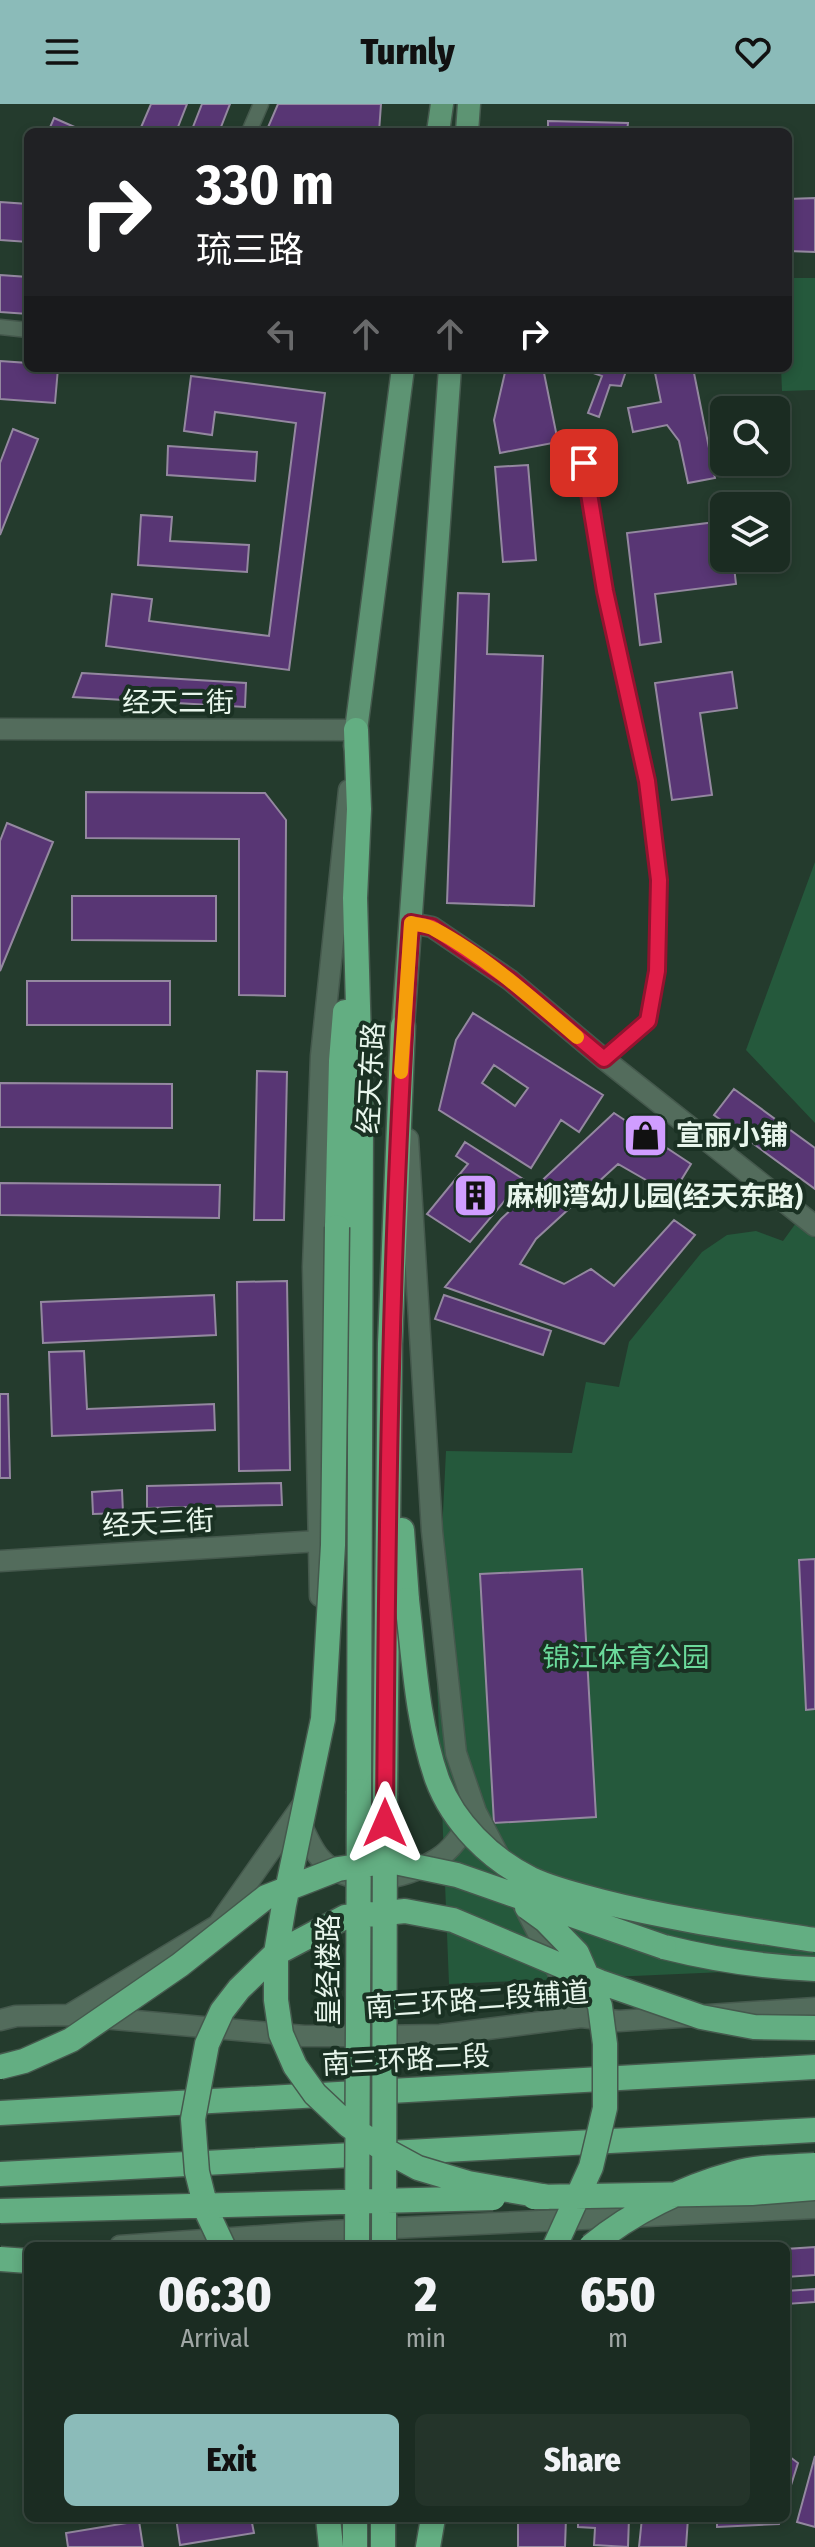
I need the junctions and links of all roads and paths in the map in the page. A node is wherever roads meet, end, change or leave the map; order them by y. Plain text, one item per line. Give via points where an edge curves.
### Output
1 (261, 104) edge
2 (442, 104) edge
3 (469, 104) edge
4 (251, 128) edge
5 (439, 128) edge
6 (467, 128) edge
7 (0, 327) edge
8 (24, 330) edge
9 (402, 372) edge
10 (450, 372) edge
11 (580, 442) dead end
12 (0, 729) edge
13 (356, 730) junction
14 (355, 898) junction
15 (411, 923) junction
16 (403, 1026) junction
17 (604, 1059) junction
18 (815, 1226) edge
19 (390, 1344) junction
20 (319, 1541) junction
21 (0, 1561) edge
22 (359, 1791) joint
23 (385, 1793) joint
24 (476, 1812) junction
25 (297, 1816) junction
26 (506, 1892) junction
27 (815, 1940) edge
28 (815, 1969) edge
29 (815, 2008) edge
30 (69, 2015) junction
31 (581, 2017) junction
32 (0, 2020) edge
33 (815, 2028) edge
34 (0, 2067) edge
35 (815, 2067) edge
36 (0, 2113) edge
37 (815, 2130) edge
38 (815, 2165) edge
39 (0, 2174) edge
40 (815, 2188) edge
41 (548, 2197) junction
42 (815, 2208) edge
43 (0, 2211) edge
44 (447, 2226) junction
45 (333, 2238) edge
46 (221, 2242) edge
47 (226, 2242) edge
48 (357, 2242) edge
49 (384, 2242) edge
50 (441, 2242) edge
51 (557, 2242) edge
52 (596, 2242) edge
53 (0, 2259) edge
54 (24, 2259) edge
55 (328, 2522) edge
56 (338, 2522) edge
57 (355, 2522) edge
58 (383, 2522) edge
59 (421, 2522) edge
60 (432, 2522) edge
61 (331, 2547) edge
62 (338, 2547) edge
63 (355, 2547) edge
64 (383, 2547) edge
65 (421, 2547) edge
66 (428, 2547) edge

1 - 4 street
2 - 5 main road
3 - 6 main road
7 - 8 street
9 - 13 main road, 经天东路
10 - 15 main road, 经天东路
11 - 17 street via 605,591 647,781 659,880 657,971 648,1021
12 - 13 street, 经天二街
13 - 14 highway, 经天东路
13 - 20 street via 321,1056 313,1267
14 - 22 highway, 经天东路 via 361,1114
14 - 41 highway, bridge via 341,1061 333,1545 323,1719 276,1953 281,2034 315,2094 383,2149 418,2168 468,2183
15 - 16 main road, 经天东路
15 - 17 street via 432,927 510,980
16 - 19 highway, 经天东路
16 - 24 street via 432,1531 456,1753
17 - 18 street
19 - 23 highway, 经天东路
19 - 27 highway, bridge via 419,1708 438,1780 456,1816 494,1856 531,1879 578,1896
20 - 21 street, 经天三街
20 - 25 street via 323,1761
22 - 48 highway, 皇经楼路, bridge
23 - 49 highway, 皇经楼路, bridge
24 - 25 street via 438,1858 402,1876 351,1879 321,1859
24 - 31 street
25 - 30 street via 218,1925
26 - 28 highway, bridge via 664,1947 723,1961
26 - 34 highway, bridge via 390,1861 338,1869 266,1897 71,2040
26 - 51 highway, bridge via 545,1920 577,1953 600,2006 605,2108 591,2167
29 - 31 street, 南三环路二段辅道 via 619,2021
30 - 31 street, 南三环路二段辅道 via 331,2036 440,2035
30 - 32 street, 南三环路二段辅道
33 - 46 highway, bridge via 754,2027 701,2017 600,1982 453,1920 405,1911 345,1917 275,1954 222,2011 207,2044 193,2119 207,2212
35 - 36 highway, 南三环路二段
37 - 39 highway
38 - 52 highway, bridge via 737,2172 671,2196
40 - 41 highway, bridge
41 - 43 highway, bridge
42 - 44 street
44 - 45 street
44 - 50 street
45 - 47 street
53 - 54 highway, bridge
55 - 61 highway
56 - 62 street
57 - 63 highway
58 - 64 highway
59 - 65 street
60 - 66 highway

